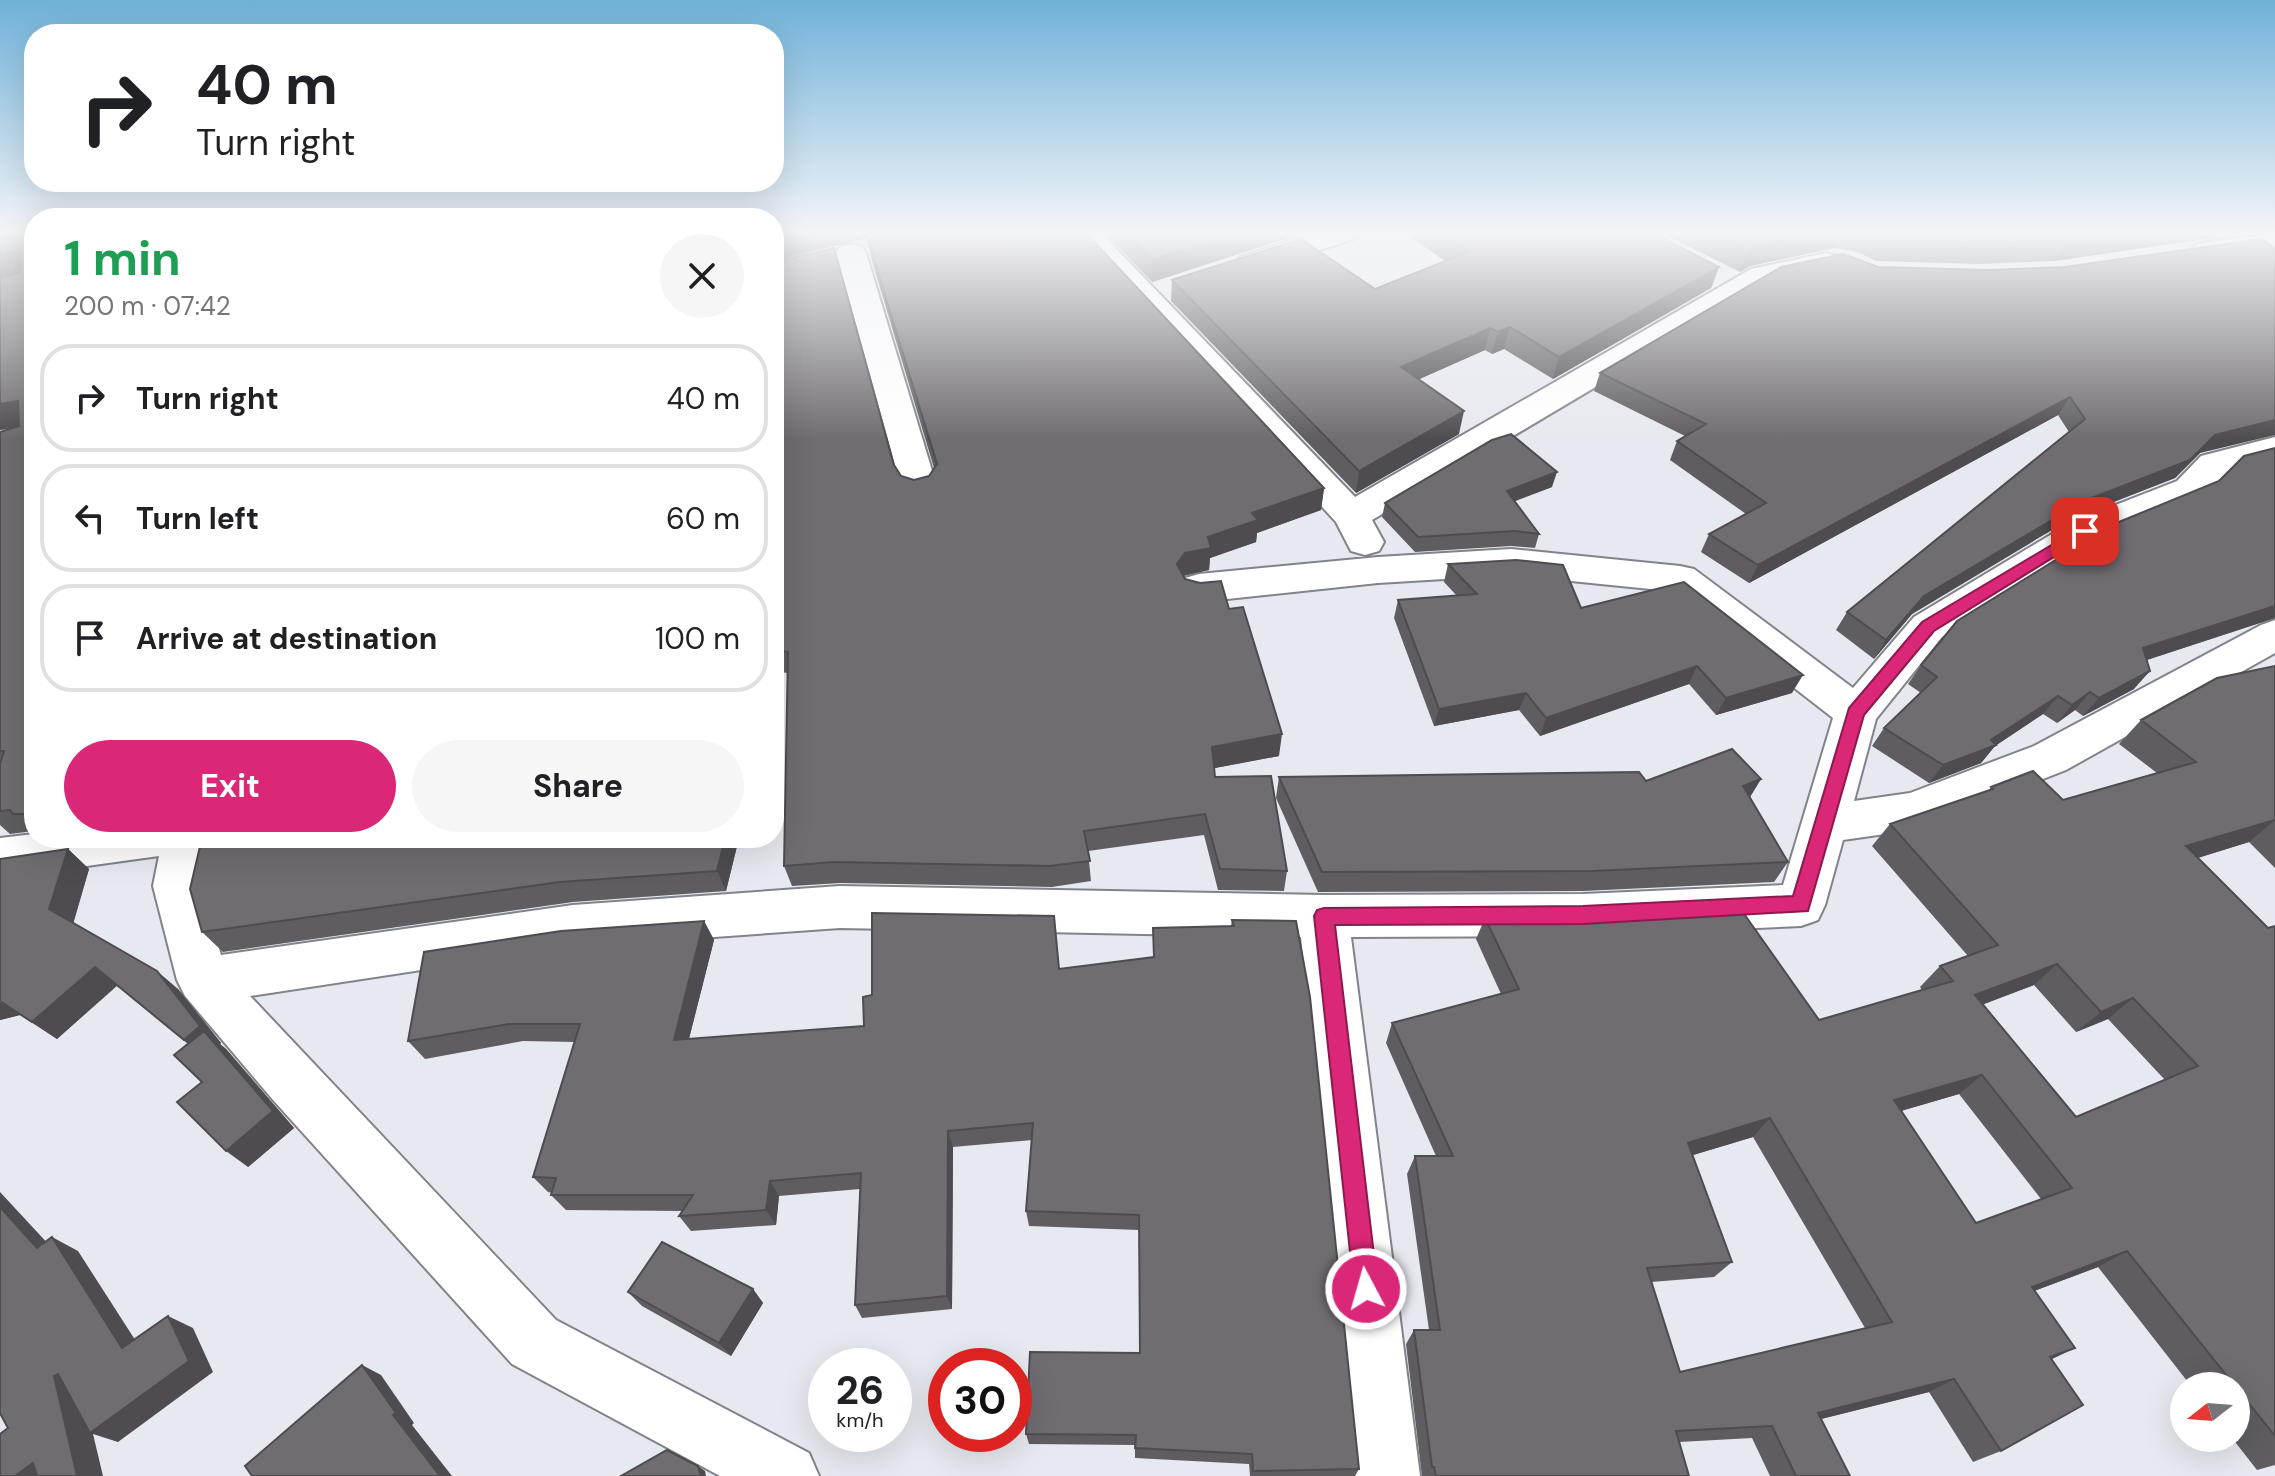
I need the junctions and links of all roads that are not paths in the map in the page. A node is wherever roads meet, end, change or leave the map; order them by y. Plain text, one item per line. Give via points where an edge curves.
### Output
1 (864, 302) edge
2 (1168, 302) edge
3 (1693, 302) edge
4 (2275, 448) edge
5 (919, 487) edge
6 (1351, 516) junction
7 (1378, 570) junction
8 (1199, 588) edge
9 (2275, 635) edge
10 (1856, 713) junction
11 (1824, 824) junction
12 (78, 848) edge
13 (184, 848) edge
14 (0, 858) edge
15 (1324, 916) junction
16 (203, 980) junction
17 (786, 1476) edge
18 (1387, 1476) edge

1 - 5 street
2 - 6 street
3 - 6 street
4 - 10 street via 2214,464 2190,489 2085,531 1928,627
6 - 7 street
7 - 8 street
7 - 10 street via 1511,562 1680,579
9 - 11 street via 2050,758 1913,811
10 - 11 street
11 - 15 street via 1801,905 1583,915
12 - 14 street
13 - 16 street via 177,886
15 - 16 street via 840,907 573,926
15 - 18 street
16 - 17 street via 534,1342

